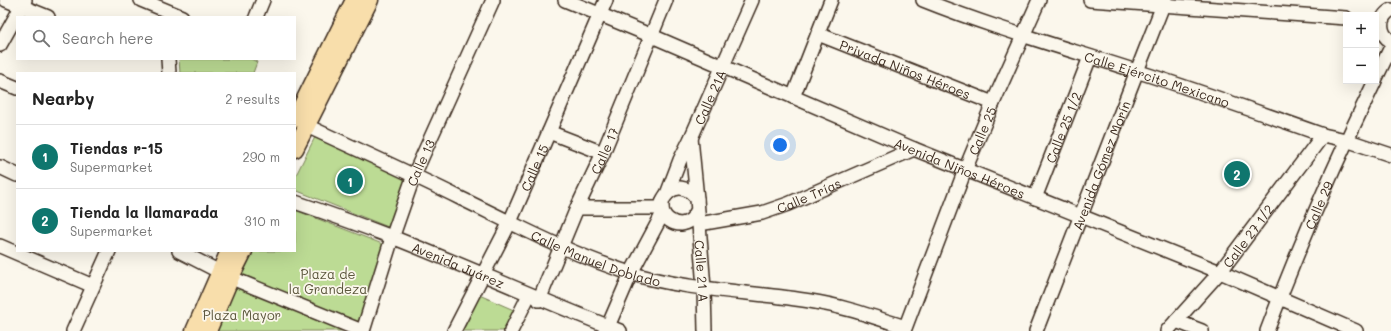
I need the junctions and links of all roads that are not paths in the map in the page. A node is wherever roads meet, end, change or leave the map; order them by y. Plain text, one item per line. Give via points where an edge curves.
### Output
1 (6, 0) edge
2 (141, 0) edge
3 (263, 0) edge
4 (354, 0) edge
5 (370, 0) edge
6 (493, 0) edge
7 (565, 0) edge
8 (606, 0) edge
9 (666, 0) edge
10 (752, 0) edge
11 (831, 0) edge
12 (923, 0) edge
13 (1039, 0) edge
14 (1090, 0) edge
15 (23, 3) edge
16 (1164, 3) edge
17 (164, 9) edge
18 (1391, 10) edge
19 (599, 15) junction
20 (46, 16) edge
21 (180, 16) edge
22 (256, 16) edge
23 (1343, 18) edge
24 (1379, 21) edge
25 (818, 34) junction
26 (652, 36) junction
27 (1023, 36) junction
28 (1391, 41) edge
29 (0, 45) edge
30 (1391, 47) edge
31 (1090, 56) junction
32 (723, 66) junction
33 (1137, 71) junction
34 (1379, 72) edge
35 (0, 81) edge
36 (1373, 84) edge
37 (16, 88) edge
38 (793, 97) junction
39 (993, 103) junction
40 (301, 123) edge
41 (549, 132) junction
42 (1323, 135) junction
43 (691, 138) junction
44 (1346, 140) junction
45 (296, 145) edge
46 (914, 149) junction
47 (603, 153) junction
48 (1391, 155) edge
49 (0, 168) edge
50 (965, 170) junction
51 (16, 175) edge
52 (414, 175) junction
53 (667, 194) junction
54 (1035, 198) junction
55 (296, 202) edge
56 (697, 205) junction
57 (577, 208) junction
58 (662, 211) junction
59 (1080, 216) junction
60 (510, 222) junction
61 (699, 224) junction
62 (392, 238) junction
63 (0, 246) edge
64 (562, 248) junction
65 (109, 252) edge
66 (181, 252) edge
67 (229, 252) edge
68 (244, 252) edge
69 (220, 272) junction
70 (1220, 272) junction
71 (631, 273) junction
72 (483, 275) junction
73 (239, 281) dead end
74 (93, 286) junction
75 (704, 288) junction
76 (534, 297) junction
77 (1280, 297) junction
78 (1176, 321) junction
79 (611, 329) edge
80 (905, 329) edge
81 (74, 331) edge
82 (194, 331) edge
83 (208, 331) edge
84 (362, 331) edge
85 (454, 331) edge
86 (511, 331) edge
87 (704, 331) edge
88 (1036, 331) edge
89 (1166, 331) edge
90 (1202, 331) edge
91 (1267, 331) edge
92 (1356, 331) edge

1 - 15 street
2 - 17 street
3 - 22 street
4 - 40 main road
5 - 40 main road
6 - 52 street, Calle 13
7 - 19 street, Avenida Niños Héroes
8 - 19 street, Calle 15
9 - 26 street, Calle 17
10 - 32 street, Calle 21A
11 - 25 street
12 - 27 street, Calle Ejército Mexicano
13 - 27 street, Calle 25
14 - 16 street
15 - 20 street
15 - 29 street
16 - 23 street
16 - 33 street, Avenida Gómez Morín
17 - 21 street
18 - 24 street
19 - 26 street, Avenida Niños Héroes
19 - 41 street, Calle 15
24 - 28 street via 1382,31
25 - 38 street
25 - 39 street, Privada Niños Héroes
26 - 32 street, Avenida Niños Héroes
26 - 47 street, Calle 17
27 - 31 street, Calle Ejército Mexicano
27 - 39 street, Calle 25
30 - 34 street, Calle 29
31 - 33 street, Calle Ejército Mexicano
31 - 54 street, Calle 25 1/2
32 - 38 street, Avenida Niños Héroes
32 - 43 street, Calle 21A
33 - 42 street, Calle Ejército Mexicano
33 - 59 street, Avenida Gómez Morín
35 - 37 street
36 - 44 street, Calle 29
38 - 46 street, Avenida Niños Héroes
39 - 50 street, Calle 25
40 - 45 main road
40 - 52 street, Calle Manuel Doblado
41 - 47 street
41 - 60 street, Calle 15
42 - 44 street, Calle Ejército Mexicano
42 - 70 street, Calle 27 1/2
43 - 53 street, Calle 21A
43 - 56 street, Calle 21 A
44 - 48 street, Calle Ejército Mexicano
44 - 77 street, Calle 29
46 - 50 street, Avenida Niños Héroes
46 - 61 street, Calle Trías via 788,204 762,213
47 - 57 street, Calle 17
49 - 51 street
50 - 54 street, Avenida Niños Héroes
50 - 80 street, Calle 25
52 - 60 street, Calle Manuel Doblado
52 - 62 street, Calle 13
53 - 56 street via 672,189 686,189 692,193
53 - 58 street
54 - 59 street, Avenida Niños Héroes
55 - 62 street, Avenida Juárez
56 - 58 street via 694,217 684,224 671,222
56 - 61 street, Calle 21 A
57 - 58 street
57 - 64 street, Calle 17
58 - 71 street
59 - 70 street, Avenida Niños Héroes
59 - 88 street, Avenida Gómez Morín
60 - 64 street, Calle Manuel Doblado
60 - 72 street, Calle 15
61 - 75 street, Calle 21 A
62 - 72 street, Avenida Juárez
62 - 84 street, Calle 13
63 - 74 street
64 - 71 street, Calle Manuel Doblado
64 - 76 street, Calle 17
65 - 74 street
66 - 69 street
67 - 69 main road
68 - 83 main road
69 - 82 main road
70 - 77 street, Avenida Niños Héroes
70 - 78 street, Calle 27 1/2
71 - 75 street, Calle Manuel Doblado
71 - 79 street
72 - 76 street, Avenida Juárez
72 - 85 street, Calle 15
73 - 84 street
74 - 81 street
75 - 80 street, Calle Manuel Doblado via 838,306
75 - 87 street, Calle 21 A
76 - 79 street, Avenida Juárez
76 - 86 street, Calle 17
77 - 91 street, Calle 29
77 - 92 street, Avenida Niños Héroes
78 - 89 street, Calle 27 1/2
78 - 90 street

